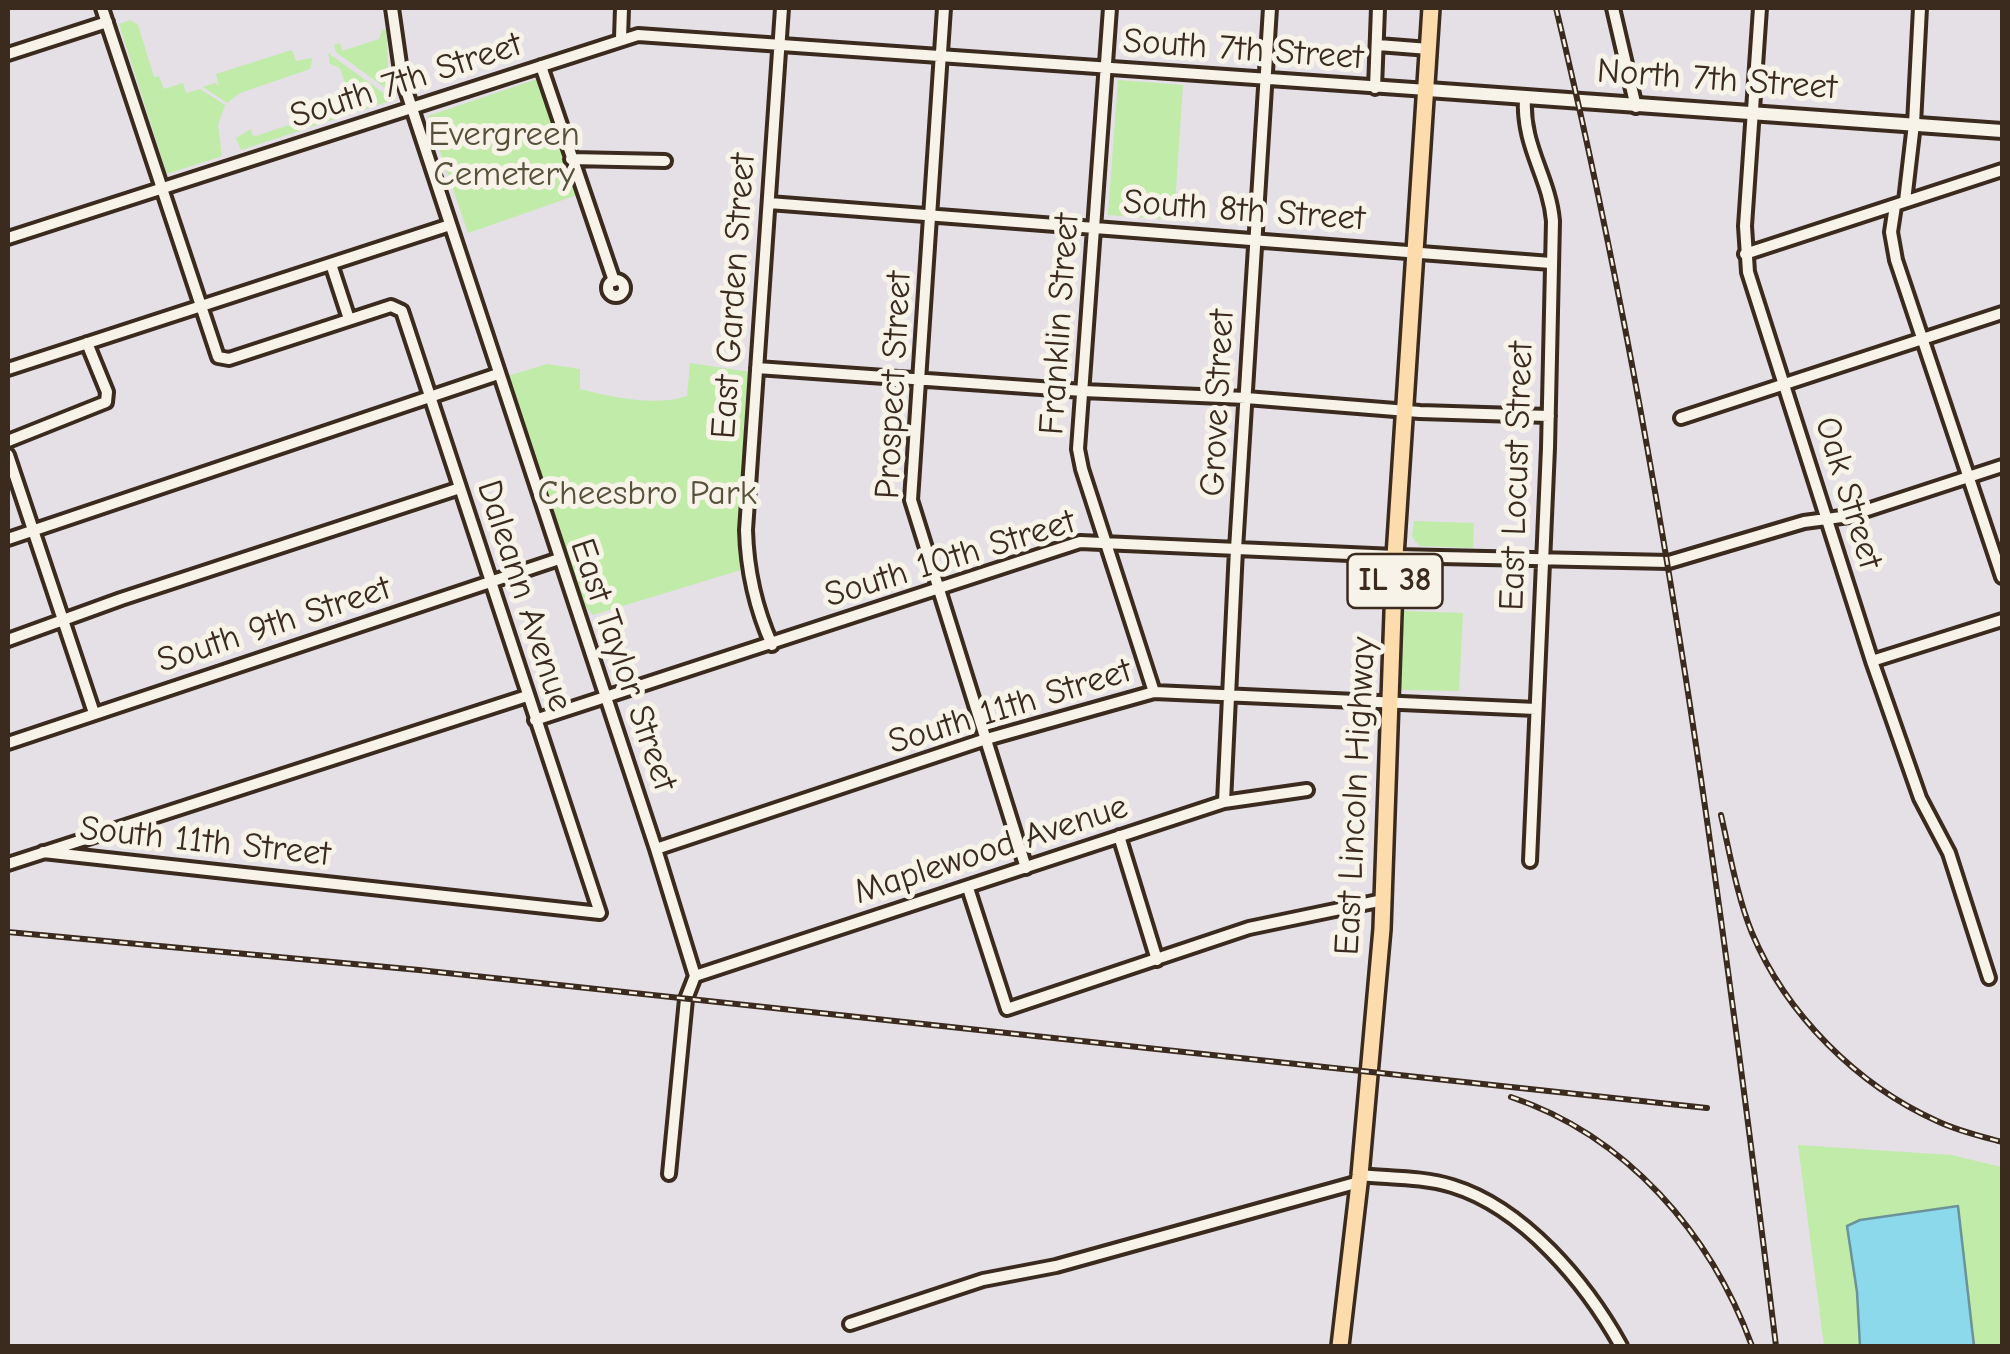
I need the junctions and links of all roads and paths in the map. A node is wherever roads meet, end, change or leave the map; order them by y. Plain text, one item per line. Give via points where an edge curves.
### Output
1 (102, 8) edge
2 (392, 8) edge
3 (622, 8) edge
4 (782, 8) edge
5 (944, 8) edge
6 (1110, 8) edge
7 (1270, 8) edge
8 (1378, 8) edge
9 (1431, 8) edge
10 (1613, 8) edge
11 (1760, 8) edge
12 (1920, 8) edge
13 (107, 22) junction
14 (621, 38) junction
15 (779, 44) junction
16 (1378, 46) junction
17 (1429, 49) junction
18 (8, 54) edge
19 (941, 54) junction
20 (541, 66) junction
21 (1107, 68) junction
22 (1265, 79) junction
23 (1375, 88) junction
24 (1428, 90) junction
25 (1524, 97) junction
26 (412, 107) junction
27 (1636, 107) junction
28 (1751, 112) junction
29 (1914, 124) junction
30 (2002, 131) edge
31 (572, 159) junction
32 (665, 161) dead end
33 (2002, 170) edge
34 (162, 190) junction
35 (769, 203) junction
36 (1900, 204) junction
37 (931, 214) junction
38 (450, 225) junction
39 (1095, 228) junction
40 (8, 238) edge
41 (1254, 240) junction
42 (1416, 250) junction
43 (1746, 254) junction
44 (1552, 263) junction
45 (331, 264) junction
46 (614, 280) dead end
47 (201, 306) junction
48 (2002, 313) edge
49 (349, 320) junction
50 (1922, 339) junction
51 (87, 343) junction
52 (757, 368) junction
53 (8, 369) edge
54 (498, 374) junction
55 (919, 378) junction
56 (1785, 383) junction
57 (1084, 392) junction
58 (430, 395) junction
59 (1246, 398) junction
60 (1407, 411) junction
61 (1548, 416) junction
62 (1681, 418) dead end
63 (8, 441) edge
64 (8, 455) edge
65 (2002, 466) edge
66 (1970, 477) junction
67 (460, 488) junction
68 (1828, 519) junction
69 (33, 530) junction
70 (8, 539) edge
71 (1106, 542) junction
72 (1236, 549) junction
73 (1395, 556) junction
74 (558, 559) junction
75 (1541, 560) junction
76 (2002, 577) edge
77 (490, 583) junction
78 (938, 590) junction
79 (2002, 620) edge
80 (64, 621) junction
81 (8, 640) edge
82 (772, 645) junction
83 (1872, 662) junction
84 (1154, 692) junction
85 (527, 696) junction
86 (606, 696) junction
87 (1229, 696) junction
88 (1391, 703) junction
89 (1536, 709) junction
90 (94, 713) junction
91 (535, 720) junction
92 (983, 740) junction
93 (8, 743) edge
94 (1307, 790) dead end
95 (1224, 802) junction
96 (1118, 836) junction
97 (656, 849) junction
98 (43, 852) junction
99 (1530, 861) dead end
100 (8, 864) edge
101 (1026, 868) junction
102 (968, 888) junction
103 (1383, 900) junction
104 (600, 913) joint
105 (1157, 960) junction
106 (695, 976) junction
107 (1990, 978) dead end
108 (669, 1174) dead end
109 (1360, 1179) junction
110 (850, 1324) dead end
111 (1340, 1346) edge
112 (1621, 1346) edge

1 - 13 street
2 - 26 street, East Taylor Street
3 - 14 street
4 - 15 street, East Garden Street
5 - 19 street, Prospect Street
6 - 21 street, Franklin Street
7 - 22 street, Grove Street
8 - 16 street
9 - 17 main road, East Lincoln Highway / IL 38
10 - 27 street
11 - 28 street, Oak Street
12 - 29 street
13 - 18 street
13 - 34 street
14 - 15 street, South 7th Street
14 - 20 street, South 7th Street
15 - 19 street, South 7th Street
15 - 35 street, East Garden Street
16 - 17 street
16 - 23 street
17 - 24 main road, East Lincoln Highway / IL 38
19 - 21 street, South 7th Street
19 - 37 street, Prospect Street
20 - 26 street, South 7th Street
20 - 31 street
21 - 22 street, South 7th Street
21 - 39 street, Franklin Street
22 - 23 street, South 7th Street
22 - 41 street, Grove Street
23 - 24 street, South 7th Street
24 - 25 street, North 7th Street
24 - 42 main road, East Lincoln Highway / IL 38
25 - 27 street, North 7th Street
25 - 44 street, East Locust Street via 1526,138 1552,213
26 - 34 street, South 7th Street
26 - 38 street, East Taylor Street
27 - 28 street, North 7th Street
28 - 29 street, North 7th Street
28 - 43 street, Oak Street
29 - 30 street, North 7th Street
29 - 36 street
31 - 32 street
31 - 46 street
33 - 36 street
34 - 40 street, South 7th Street
34 - 47 street
35 - 37 street, South 8th Street
35 - 52 street, East Garden Street
36 - 43 street
36 - 50 street via 1892,242
37 - 39 street, South 8th Street
37 - 55 street, Prospect Street
38 - 45 street
38 - 54 street, East Taylor Street
39 - 41 street, South 8th Street
39 - 57 street, Franklin Street
41 - 42 street, South 8th Street
41 - 59 street, Grove Street
42 - 44 street, South 8th Street
42 - 60 main road, East Lincoln Highway / IL 38
43 - 56 street, Oak Street
44 - 61 street, East Locust Street
45 - 47 street
45 - 49 street
47 - 49 street via 216,354 229,359
47 - 51 street
48 - 50 street
49 - 58 street, Daleann Avenue via 396,306
50 - 56 street
50 - 66 street
51 - 53 street
51 - 63 street via 106,402
52 - 55 street
52 - 82 street, East Garden Street via 746,558
54 - 58 street
54 - 74 street, East Taylor Street
55 - 57 street
55 - 78 street, Prospect Street via 911,500
56 - 62 street
56 - 68 street, Oak Street
57 - 59 street
57 - 71 street, Franklin Street via 1079,458
58 - 67 street, Daleann Avenue
58 - 69 street
59 - 60 street
59 - 72 street, Grove Street
60 - 61 street
60 - 73 main road, East Lincoln Highway / IL 38
61 - 75 street, East Locust Street
64 - 69 street
65 - 66 street, South 10th Street
66 - 68 street, South 10th Street
66 - 76 street
67 - 77 street, Daleann Avenue
67 - 80 street
68 - 75 street, South 10th Street via 1669,562
68 - 83 street, Oak Street
69 - 70 street
69 - 80 street
71 - 72 street, South 10th Street
71 - 78 street, South 10th Street via 1080,542
71 - 84 street, Franklin Street
72 - 73 street, South 10th Street
72 - 87 street, Grove Street
73 - 75 street, South 10th Street
73 - 88 main road, East Lincoln Highway / IL 38
74 - 77 street, South 9th Street
74 - 86 street, East Taylor Street
75 - 89 street, East Locust Street
77 - 85 street, Daleann Avenue
77 - 90 street, South 9th Street
78 - 82 street, South 10th Street
78 - 92 street, Prospect Street
79 - 83 street
80 - 81 street
80 - 90 street
82 - 86 street, South 10th Street
83 - 107 street, Oak Street via 1920,798 1949,853
84 - 87 street, South 11th Street
84 - 92 street, South 11th Street
85 - 91 street, Daleann Avenue
85 - 98 street
86 - 91 street, South 10th Street
86 - 97 street, East Taylor Street
87 - 88 street, South 11th Street
87 - 95 street, Grove Street
88 - 89 street, South 11th Street
88 - 103 main road, East Lincoln Highway / IL 38
89 - 99 street, East Locust Street
90 - 93 street, South 9th Street
91 - 104 street, Daleann Avenue
92 - 97 street, South 11th Street
92 - 101 street, Prospect Street
94 - 95 street, Maplewood Avenue
95 - 96 street, Maplewood Avenue
96 - 101 street, Maplewood Avenue
96 - 105 street
97 - 106 street, East Taylor Street
98 - 100 street
98 - 104 street, South 11th Street
101 - 102 street, Maplewood Avenue
102 - 105 street via 1007,1009
102 - 106 street, Maplewood Avenue
103 - 105 street via 1249,928
103 - 109 main road, East Lincoln Highway / IL 38
106 - 108 street via 684,1008
109 - 110 street via 1056,1266 984,1280
109 - 111 main road, East Lincoln Highway / IL 38
109 - 112 street via 1450,1185 1476,1195 1554,1255 1588,1292

